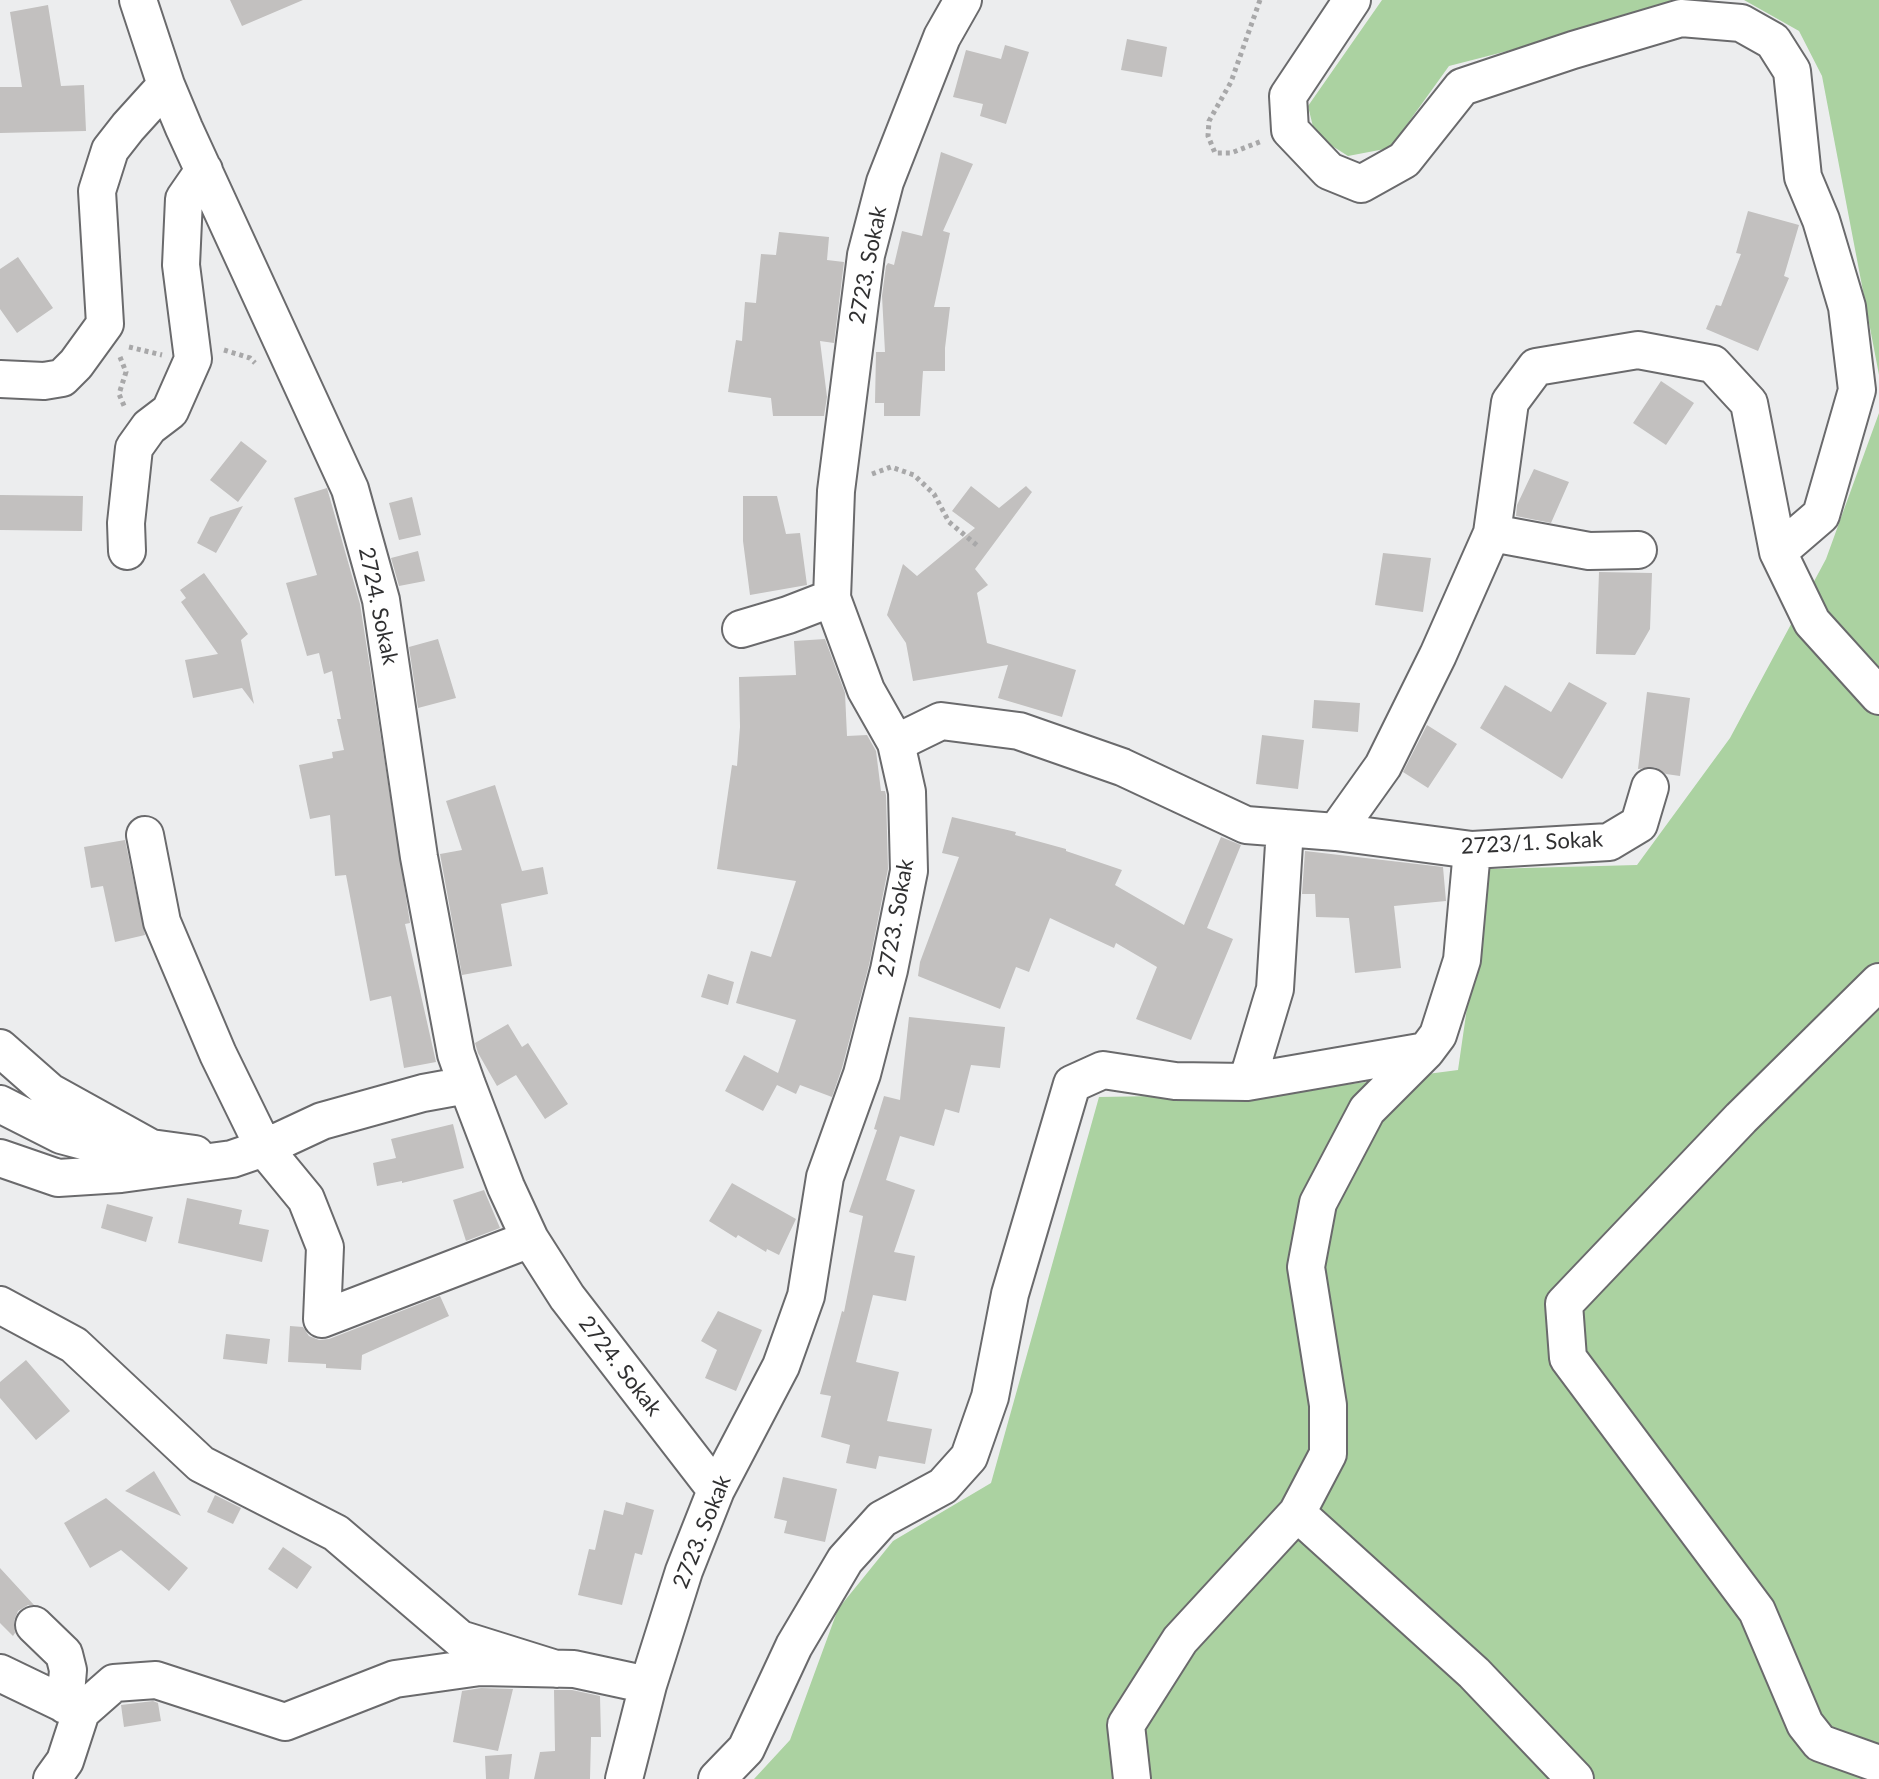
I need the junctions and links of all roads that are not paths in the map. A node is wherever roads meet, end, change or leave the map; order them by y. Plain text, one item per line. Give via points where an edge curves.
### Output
1 (138, 0) edge
2 (942, 0) edge
3 (963, 0) edge
4 (1352, 0) edge
5 (942, 37) junction
6 (166, 85) junction
7 (204, 170) junction
8 (0, 379) edge
9 (1492, 533) junction
10 (1638, 550) dead end
11 (127, 551) dead end
12 (1778, 552) junction
13 (832, 598) junction
14 (741, 629) dead end
15 (1879, 696) edge
16 (896, 743) junction
17 (1650, 787) dead end
18 (1285, 828) junction
19 (1336, 832) junction
20 (145, 835) dead end
21 (1472, 850) junction
22 (1879, 982) edge
23 (0, 1048) edge
24 (1426, 1051) junction
25 (1247, 1082) junction
26 (467, 1085) junction
27 (0, 1104) edge
28 (151, 1148) junction
29 (248, 1154) junction
30 (0, 1158) edge
31 (530, 1239) junction
32 (0, 1305) edge
33 (716, 1490) junction
34 (1297, 1513) junction
35 (34, 1625) dead end
36 (556, 1669) junction
37 (0, 1673) edge
38 (648, 1685) junction
39 (73, 1708) junction
40 (1879, 1764) edge
41 (52, 1779) edge
42 (624, 1779) edge
43 (717, 1779) edge
44 (1132, 1779) edge
45 (1575, 1779) edge

1 - 6 street, 2724. Sokak
2 - 5 street
3 - 5 street, 2723. Sokak
4 - 12 street via 1288,96 1290,130 1329,171 1361,184 1404,160 1462,87 1681,18 1741,23 1773,41 1792,71 1803,177 1847,307 1857,390 1821,515
5 - 13 street, 2723. Sokak via 885,182 866,255 836,491
6 - 7 street, 2724. Sokak
6 - 8 street via 110,150 97,191 105,324 62,378
7 - 11 street via 184,199 181,265 193,359 170,411 134,448
7 - 26 street, 2724. Sokak via 350,489 381,600 419,857 456,1054
9 - 10 street via 1589,551
9 - 12 street via 1510,402 1536,367 1638,350 1713,364 1749,403
9 - 19 street via 1383,766
12 - 15 street via 1812,622
13 - 14 street
13 - 16 street, 2723. Sokak via 866,690
16 - 18 street, 2723/1. Sokak via 941,721 1019,731 1122,767 1246,825
16 - 33 street, 2723. Sokak via 907,792 909,871 889,970 862,1074 825,1177 806,1296 781,1366
17 - 21 street, 2723/1. Sokak via 1639,824 1609,842
18 - 19 street, 2723/1. Sokak
18 - 25 street via 1275,989
19 - 21 street, 2723/1. Sokak
20 - 29 street via 162,922 218,1054
21 - 24 street via 1462,960 1438,1035
22 - 40 street via 1564,1304 1568,1358 1757,1611 1805,1724 1820,1743
23 - 28 street via 50,1092
24 - 25 street
24 - 34 street via 1367,1110 1318,1203 1306,1267 1328,1405 1328,1454
25 - 43 street via 1175,1081 1103,1070 1072,1084 1010,1294 990,1397 969,1457 943,1486 882,1519 845,1560 794,1646 746,1749
26 - 29 street via 322,1121
26 - 31 street, 2724. Sokak
27 - 28 street via 61,1135 110,1148
28 - 29 street
29 - 30 street via 58,1178
29 - 31 street via 306,1199 325,1247 322,1319
31 - 33 street, 2724. Sokak via 567,1297
32 - 36 street via 74,1345 201,1464 336,1533 460,1639
33 - 38 street, 2723. Sokak
34 - 44 street via 1180,1640 1126,1725
34 - 45 street via 1474,1673
35 - 39 street via 64,1654
36 - 38 street
36 - 39 street via 480,1667 395,1679 285,1722 156,1680 114,1683
37 - 39 street
38 - 42 street, 2723. Sokak
39 - 41 street via 65,1761

